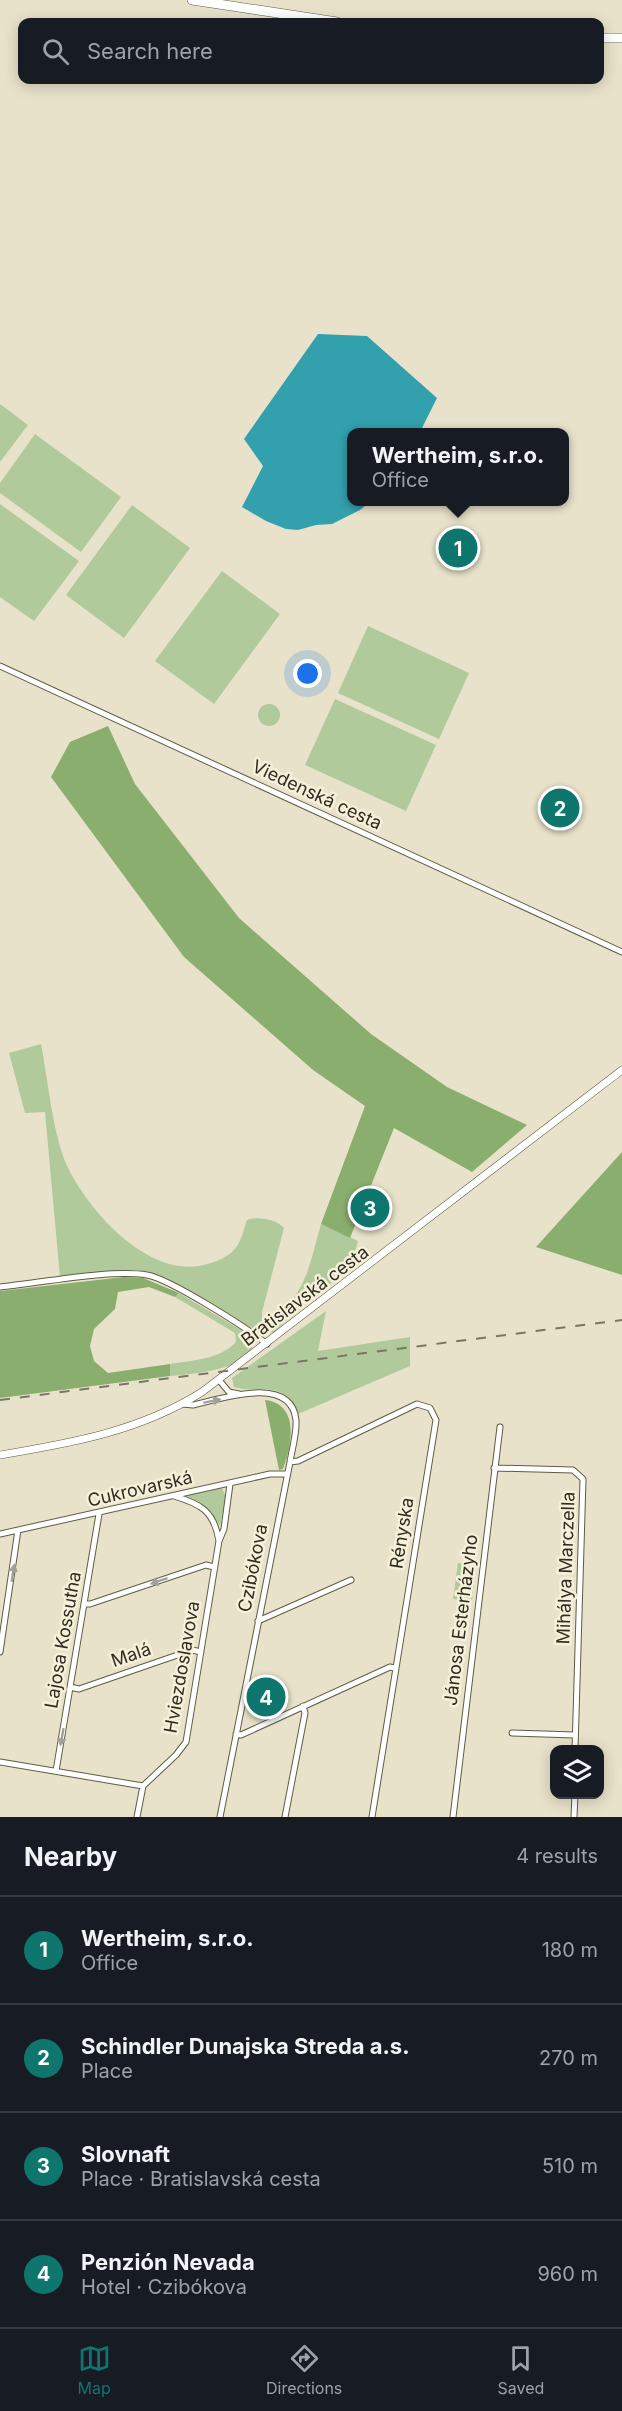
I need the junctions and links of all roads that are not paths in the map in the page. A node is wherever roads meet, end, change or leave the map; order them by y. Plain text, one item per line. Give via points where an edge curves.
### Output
1 (192, 0) edge
2 (311, 18) edge
3 (604, 38) edge
4 (622, 38) edge
5 (0, 666) edge
6 (622, 952) edge
7 (622, 1070) edge
8 (0, 1287) edge
9 (267, 1344) junction
10 (219, 1380) junction
11 (242, 1395) junction
12 (182, 1404) junction
13 (500, 1427) dead end
14 (0, 1455) edge
15 (290, 1462) junction
16 (494, 1468) junction
17 (286, 1474) junction
18 (230, 1484) junction
19 (174, 1496) junction
20 (99, 1514) junction
21 (18, 1530) junction
22 (0, 1534) edge
23 (219, 1541) junction
24 (214, 1567) junction
25 (351, 1580) dead end
26 (84, 1604) junction
27 (258, 1621) junction
28 (0, 1652) edge
29 (201, 1652) junction
30 (395, 1668) junction
31 (70, 1687) junction
32 (303, 1706) junction
33 (512, 1733) dead end
34 (236, 1734) junction
35 (575, 1735) junction
36 (575, 1745) edge
37 (0, 1762) edge
38 (56, 1771) junction
39 (143, 1786) junction
40 (575, 1799) edge
41 (137, 1817) edge
42 (220, 1817) edge
43 (285, 1817) edge
44 (372, 1817) edge
45 (453, 1817) edge
46 (574, 1817) edge

1 - 2 main road
3 - 4 main road
5 - 6 street, Viedenská cesta
7 - 9 street, Bratislavská cesta
8 - 9 street via 118,1275 151,1276
9 - 10 street, Bratislavská cesta
10 - 11 street via 229,1392
10 - 12 street, Bratislavská cesta
12 -> 11 street, Czibókova
11 - 15 street, Czibókova via 272,1394 292,1409 296,1428
12 - 14 street, Bratislavská cesta via 98,1437
13 - 16 street, Jánosa Esterházyho
15 - 17 street, Czibókova
15 - 30 street, Rényska via 417,1404 430,1408 436,1420
16 - 35 street, Mihálya Marczella via 573,1470 583,1479
16 - 45 street, Jánosa Esterházyho
17 - 18 street, Cukrovarská
17 - 27 street, Czibókova
18 - 19 street, Cukrovarská
18 - 23 street, Hviezdoslavova
19 - 20 street, Cukrovarská
19 - 23 street via 188,1499 205,1510 217,1526
20 - 21 street, Cukrovarská
20 - 26 street, Lajosa Kossutha
21 - 22 street, Cukrovarská
28 -> 21 street
23 - 24 street, Hviezdoslavova
24 -> 26 street via 206,1565
24 - 29 street, Hviezdoslavova
25 - 27 street
26 - 31 street, Lajosa Kossutha
27 - 34 street, Czibókova
29 - 31 street, Malá via 192,1650 79,1689
29 - 39 street, Hviezdoslavova via 186,1742
30 - 32 street
30 - 44 street, Rényska
31 -> 38 street, Lajosa Kossutha
32 - 34 street
32 - 43 street via 305,1713
33 - 35 street
34 - 42 street, Czibókova
35 - 36 street, Mihálya Marczella
37 - 38 street
38 - 39 street
39 - 41 street
40 - 46 street

